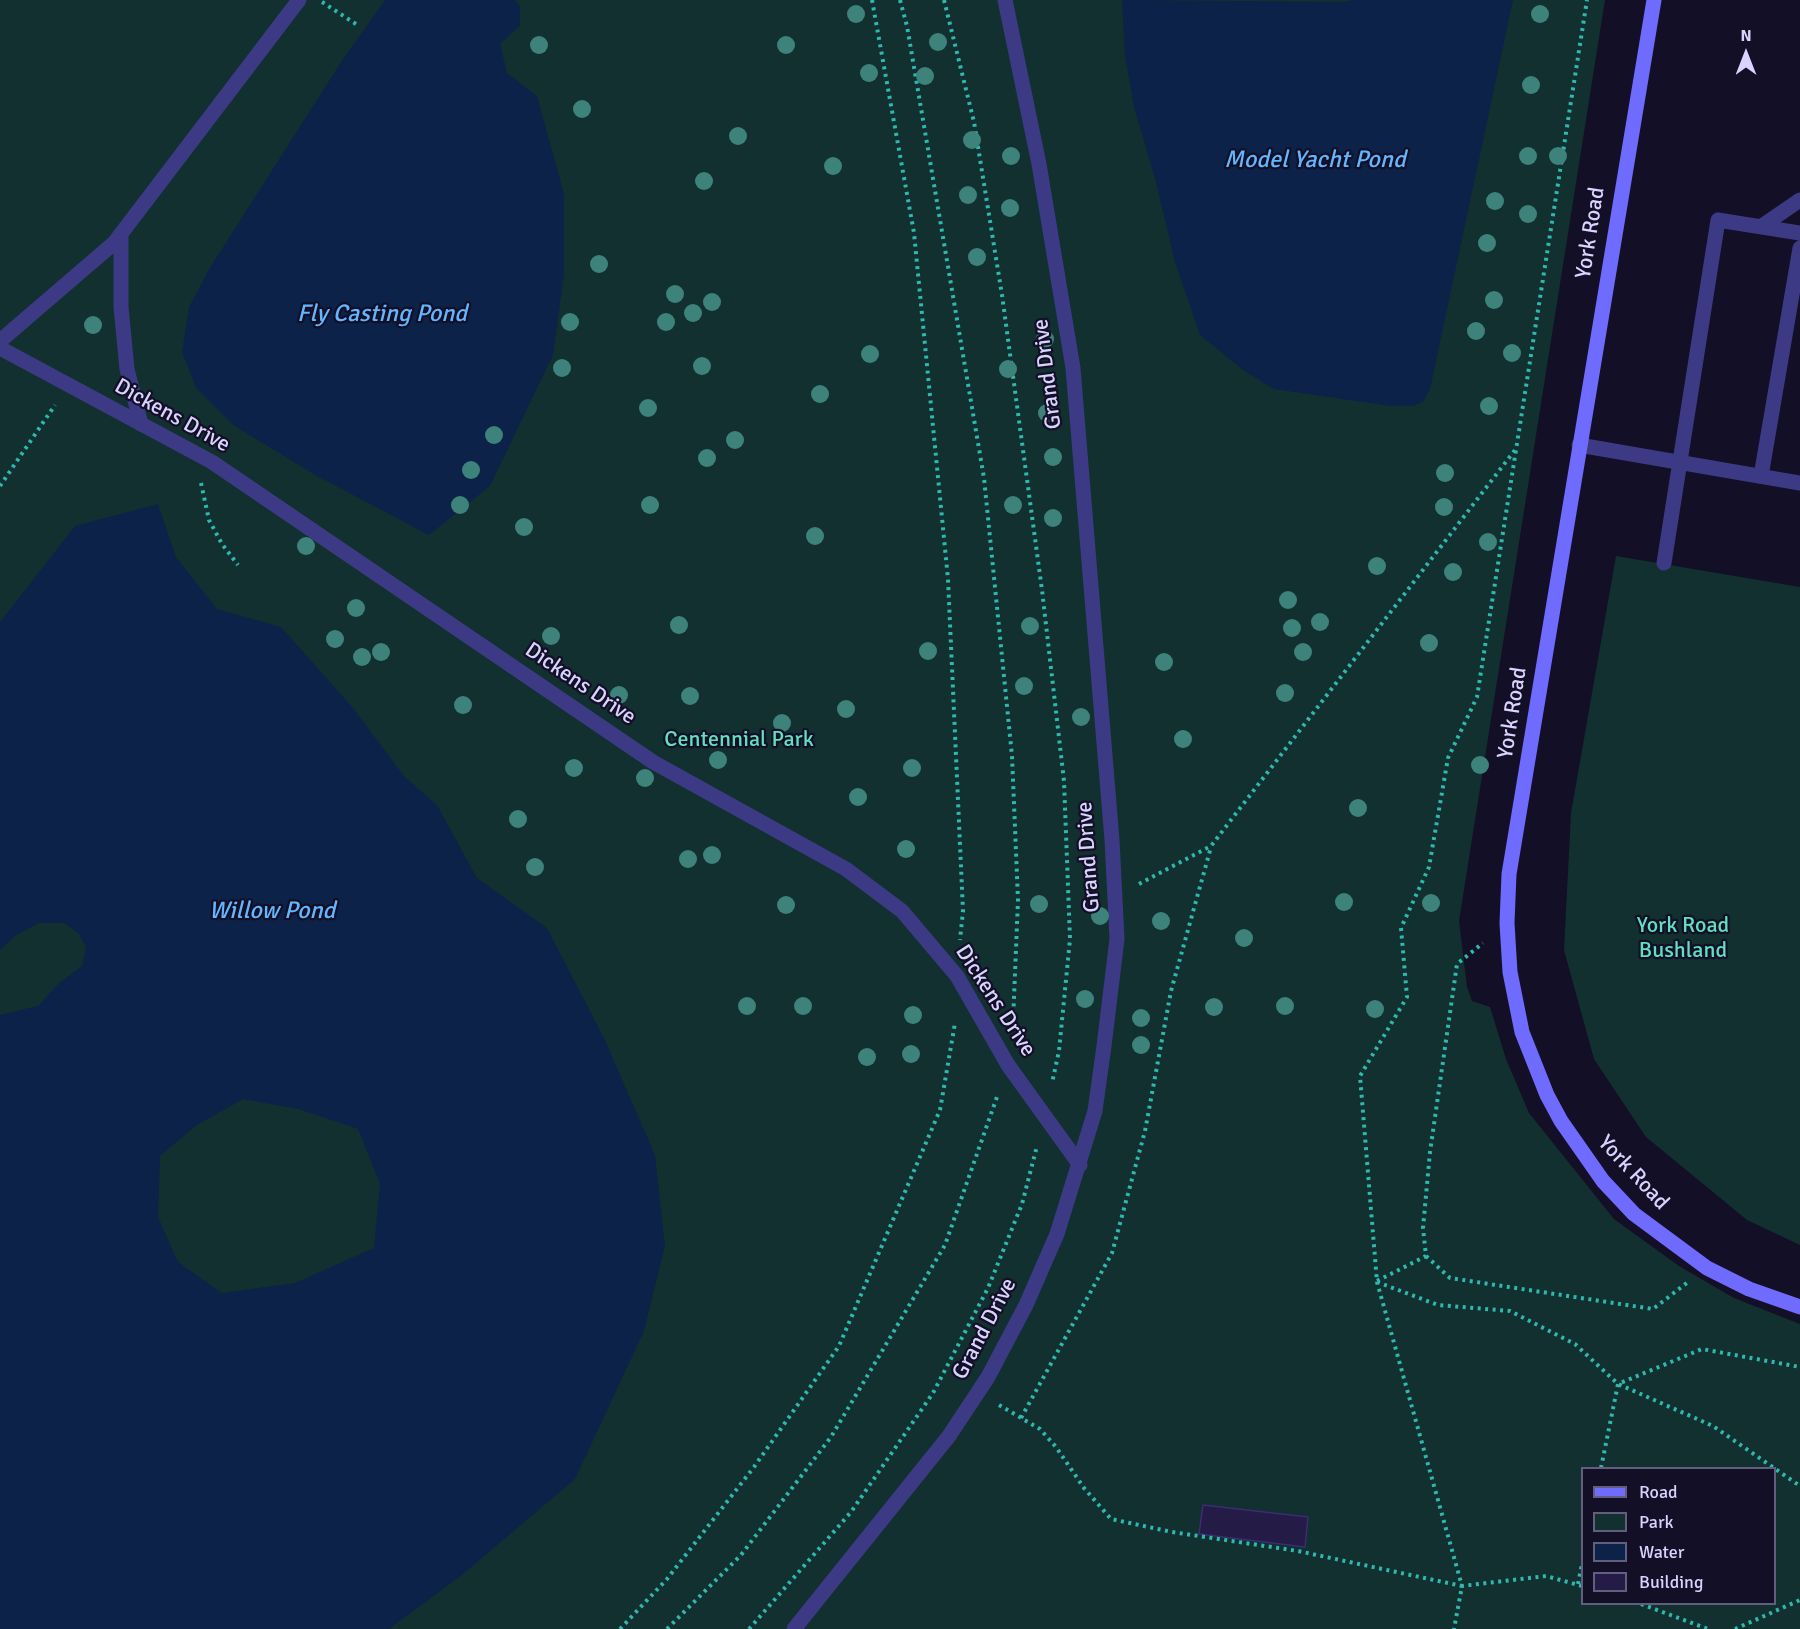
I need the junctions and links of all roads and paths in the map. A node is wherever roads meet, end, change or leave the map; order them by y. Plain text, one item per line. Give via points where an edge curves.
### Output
1 (299, 0) edge
2 (319, 0) edge
3 (872, 0) edge
4 (900, 0) edge
5 (944, 0) edge
6 (1005, 0) edge
7 (1587, 0) edge
8 (1654, 0) edge
9 (359, 26) dead end
10 (1800, 200) edge
11 (1762, 226) junction
12 (1800, 233) edge
13 (121, 234) junction
14 (1800, 248) edge
15 (0, 341) edge
16 (0, 348) edge
17 (68, 385) junction
18 (141, 424) junction
19 (1579, 445) junction
20 (1516, 450) junction
21 (200, 456) junction
22 (1679, 462) junction
23 (1761, 476) junction
24 (1800, 483) edge
25 (0, 486) edge
26 (1664, 563) dead end
27 (238, 565) dead end
28 (1211, 846) junction
29 (1115, 896) junction
30 (1507, 923) junction
31 (957, 976) junction
32 (955, 1018) dead end
33 (1008, 1065) junction
34 (1046, 1113) junction
35 (1080, 1165) junction
36 (1426, 1256) junction
37 (1707, 1268) junction
38 (1377, 1282) junction
39 (1800, 1307) edge
40 (1800, 1367) edge
41 (1618, 1384) junction
42 (977, 1393) junction
43 (1021, 1418) junction
44 (1602, 1467) edge
45 (1772, 1467) edge
46 (1776, 1469) edge
47 (1800, 1486) edge
48 (1580, 1585) edge
49 (1461, 1586) junction
50 (1800, 1600) edge
51 (1644, 1605) edge
52 (620, 1629) edge
53 (666, 1629) edge
54 (749, 1629) edge
55 (794, 1629) edge
56 (1454, 1629) edge
57 (1708, 1629) edge
58 (1735, 1629) edge

1 - 13 street
2 - 9 path
3 - 31 path via 914,233 948,579 963,911
4 - 33 path via 908,26 984,478 1012,756 1018,900 1016,990
5 - 34 path via 974,122 1002,295 1064,781 1070,939 1059,1051
6 - 29 street, Grand Drive via 1039,164 1073,368
7 - 20 path
8 - 19 main road, York Road
10 - 11 street
11 - 12 street
11 - 22 street via 1718,220
13 - 15 street
13 - 18 street via 121,307 127,369
14 - 23 street
16 - 17 street, Dickens Drive
17 - 18 street, Dickens Drive
17 - 25 path
18 - 21 street, Dickens Drive
19 - 22 street
19 - 30 main road, York Road via 1509,874
20 - 28 path
20 - 38 path via 1477,698 1448,758 1430,867 1401,928 1407,997 1360,1076
21 - 27 path via 209,520
21 - 31 street, Dickens Drive via 653,762 846,869 902,911
22 - 23 street
22 - 26 street
23 - 24 street
28 - 29 path
28 - 43 path via 1172,992 1145,1131 1112,1252
29 - 35 street, Grand Drive via 1117,939 1104,1046 1095,1111
30 - 36 path via 1457,964 1430,1152 1423,1228
30 - 37 main road, York Road via 1510,972 1522,1032 1561,1121 1603,1180 1634,1214
31 - 33 street, Dickens Drive
32 - 52 path via 940,1110 839,1347 754,1467 667,1579
33 - 34 street, Dickens Drive
33 - 53 path via 945,1245 831,1437 741,1555
34 - 35 street, Dickens Drive
34 - 54 path via 1022,1204 988,1288 933,1393 851,1512
35 - 42 street, Grand Drive via 1057,1234 1026,1305
36 - 37 path via 1450,1278 1653,1309
36 - 38 path
37 - 39 main road, York Road via 1749,1289
38 - 41 path via 1438,1305 1510,1311 1575,1344
38 - 49 path
40 - 41 path via 1702,1349
41 - 44 path
41 - 45 path via 1713,1426
42 - 43 path
42 - 55 street, Grand Drive via 949,1436
43 - 49 path via 1056,1446 1111,1519 1298,1551
46 - 47 path
48 - 49 path via 1546,1576
49 - 56 path
50 - 58 path
51 - 57 path

